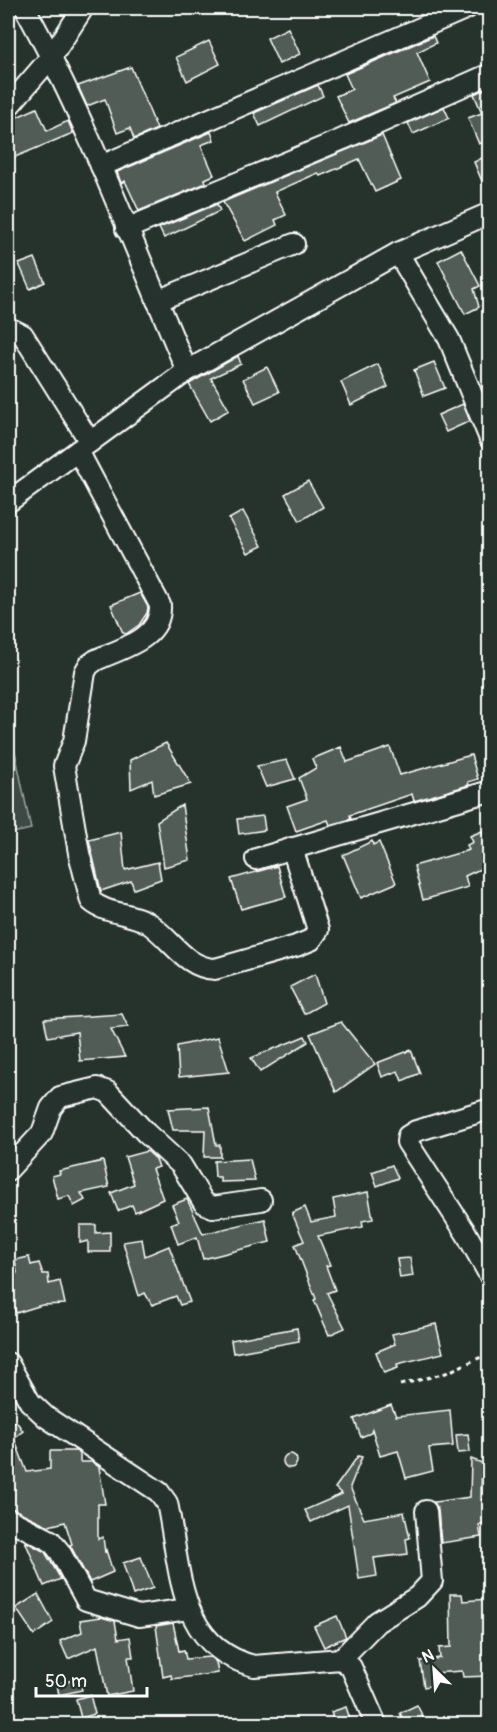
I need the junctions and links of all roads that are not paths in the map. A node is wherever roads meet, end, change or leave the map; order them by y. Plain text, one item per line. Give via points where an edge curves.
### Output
1 (25, 8) edge
2 (83, 8) edge
3 (467, 8) edge
4 (52, 56) junction
5 (489, 74) edge
6 (8, 107) edge
7 (101, 166) junction
8 (489, 213) edge
9 (126, 229) junction
10 (294, 244) dead end
11 (398, 253) junction
12 (157, 301) junction
13 (8, 330) edge
14 (187, 371) junction
15 (489, 439) edge
16 (84, 446) junction
17 (8, 502) edge
18 (489, 791) edge
19 (291, 848) junction
20 (256, 859) dead end
21 (489, 1109) edge
22 (8, 1170) edge
23 (261, 1200) dead end
24 (489, 1276) edge
25 (8, 1363) edge
26 (426, 1511) dead end
27 (8, 1519) edge
28 (188, 1610) junction
29 (341, 1659) junction
30 (376, 1725) edge

1 - 4 street
2 - 4 street
3 - 7 street
4 - 6 street
4 - 7 street
5 - 9 street
7 - 9 street
8 - 11 street
9 - 12 street
10 - 12 street
11 - 14 street
11 - 15 street via 449,339
12 - 14 street
13 - 16 street via 23,335
14 - 16 street
16 - 17 street
16 - 19 street via 160,605 158,622 149,633 89,664 85,672 74,741 64,766 81,863 92,901 147,922 185,957 202,968 215,969 296,946 315,936 318,930 314,913
18 - 19 street
19 - 20 street
21 - 24 street via 416,1131 408,1136 407,1142
22 - 23 street via 42,1133 51,1108 60,1097 97,1088 108,1092 181,1165 204,1203 213,1206
25 - 28 street via 30,1402 46,1417 147,1482 167,1503
26 - 29 street via 432,1581 417,1597 377,1623
27 - 28 street via 51,1540 86,1600 139,1616
28 - 29 street via 210,1642 242,1663 254,1666
29 - 30 street via 354,1674

